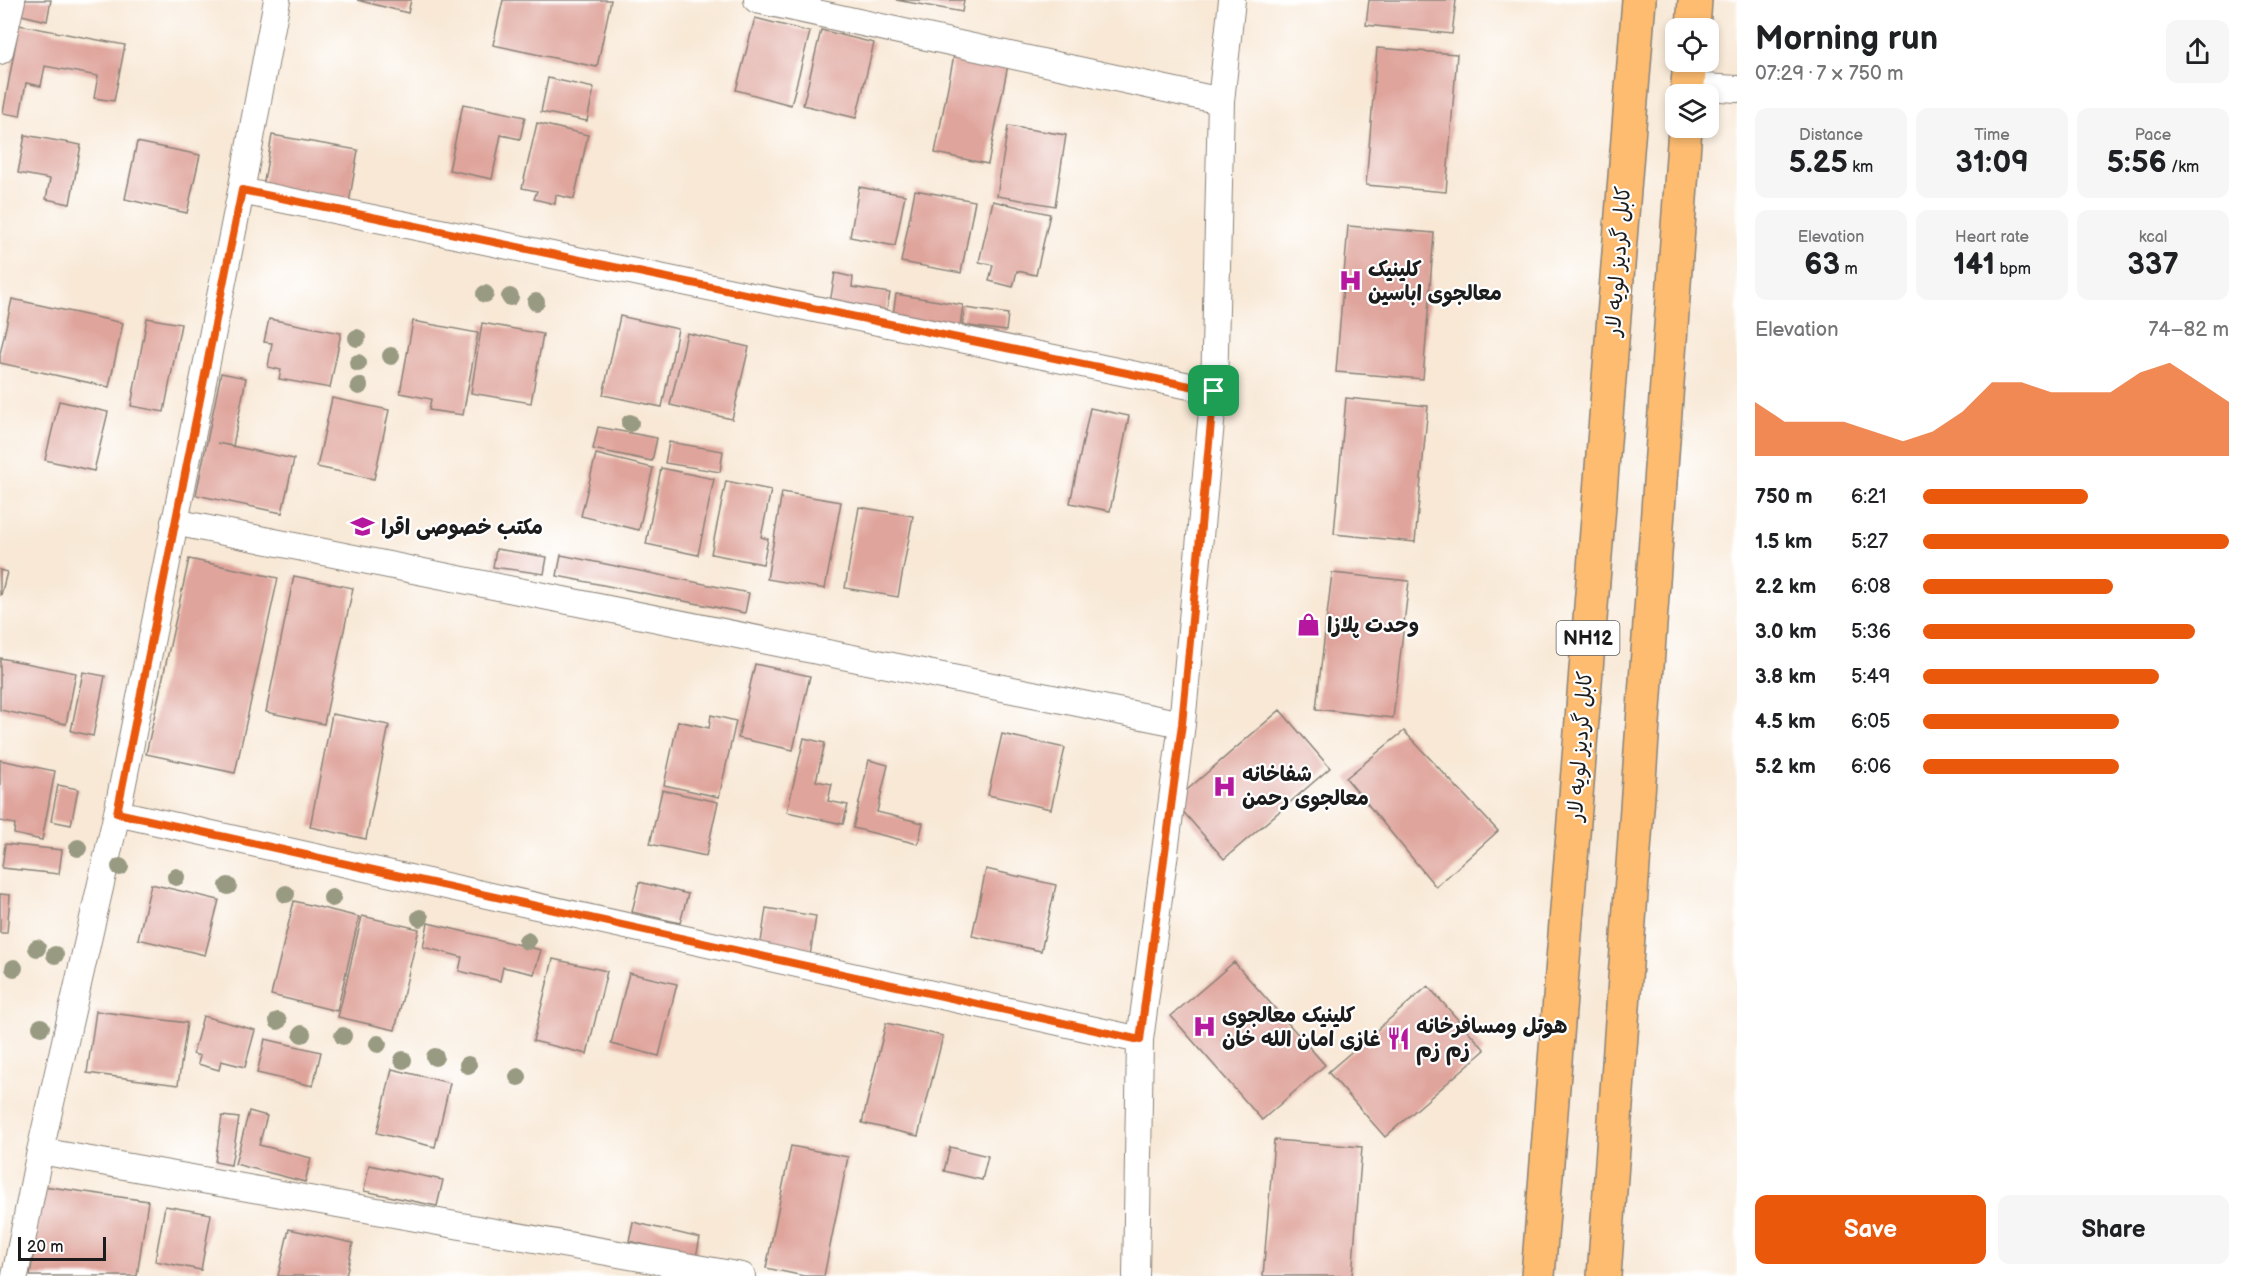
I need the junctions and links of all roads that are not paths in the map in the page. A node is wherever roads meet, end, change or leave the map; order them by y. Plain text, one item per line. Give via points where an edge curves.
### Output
1 (12, 0) edge
2 (277, 0) edge
3 (757, 0) edge
4 (1232, 0) edge
5 (1639, 0) edge
6 (1695, 0) edge
7 (1694, 18) edge
8 (0, 51) edge
9 (1688, 81) edge
10 (1737, 89) edge
11 (1221, 101) junction
12 (1684, 138) edge
13 (242, 190) junction
14 (1214, 391) junction
15 (174, 522) junction
16 (1182, 724) junction
17 (117, 813) junction
18 (1140, 1040) junction
19 (40, 1151) junction
20 (15, 1276) edge
21 (742, 1276) edge
22 (1136, 1276) edge
23 (1538, 1276) edge
24 (1604, 1276) edge

1 - 8 street
2 - 13 street
3 - 11 street
4 - 11 street
5 - 23 highway, کابل گردیز لویه لار / NH12
6 - 7 highway
9 - 10 street
11 - 14 street
12 - 24 highway, NH12
13 - 14 street
13 - 15 street
14 - 16 street
15 - 16 street
15 - 17 street
16 - 18 street
17 - 18 street
17 - 19 street
18 - 22 street
19 - 20 street
19 - 21 street

